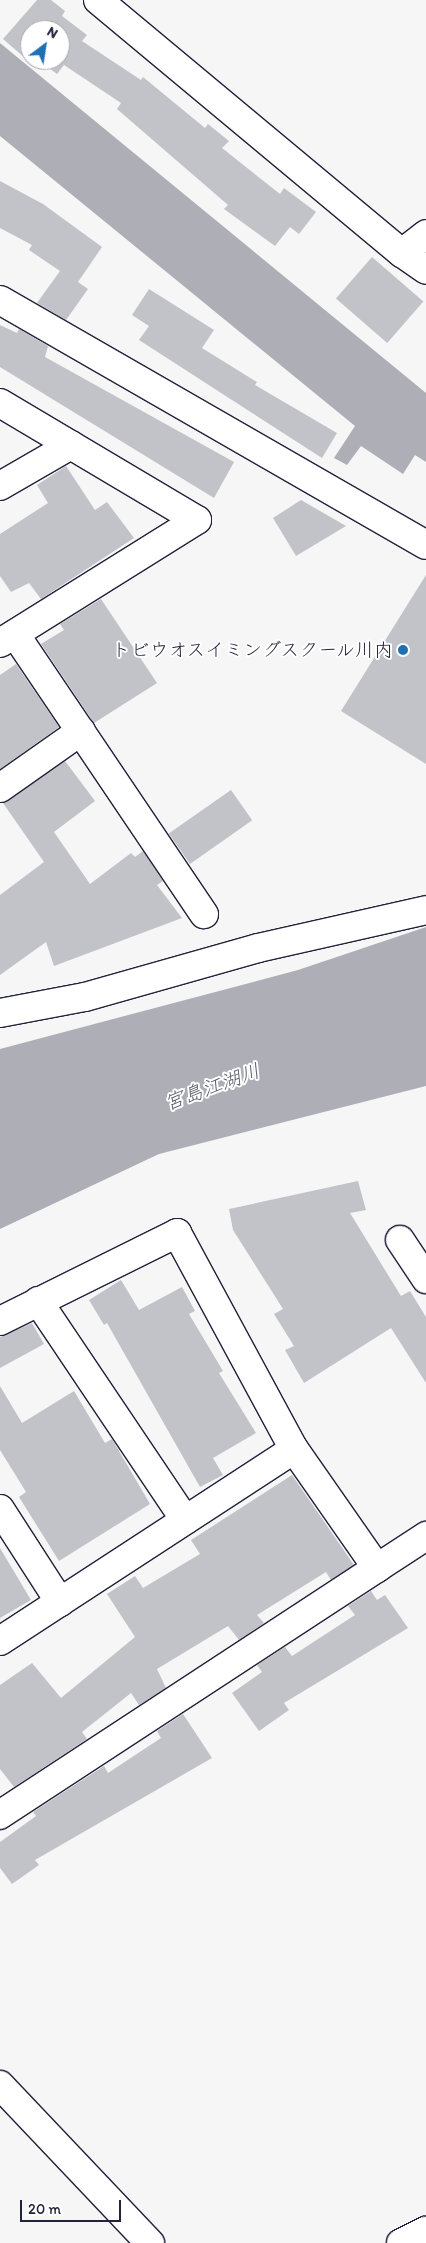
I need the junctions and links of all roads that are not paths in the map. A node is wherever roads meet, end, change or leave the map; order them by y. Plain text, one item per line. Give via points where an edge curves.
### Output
1 (98, 0) edge
2 (426, 234) edge
3 (402, 253) junction
4 (426, 270) edge
5 (0, 300) edge
6 (0, 403) edge
7 (71, 445) junction
8 (0, 486) edge
9 (426, 544) edge
10 (8, 638) edge
11 (81, 732) junction
12 (0, 788) edge
13 (426, 910) edge
14 (204, 914) dead end
15 (0, 1013) edge
16 (400, 1240) dead end
17 (426, 1279) edge
18 (38, 1301) junction
19 (0, 1321) edge
20 (294, 1449) junction
21 (0, 1509) edge
22 (184, 1520) junction
23 (426, 1536) edge
24 (377, 1568) junction
25 (60, 1602) junction
26 (0, 1641) edge
27 (0, 1815) edge
28 (0, 2086) edge
29 (426, 2231) edge
30 (150, 2243) edge
31 (401, 2243) edge

1 - 3 street
2 - 3 street
3 - 4 street
5 - 9 street
6 - 7 street
7 - 8 street
7 - 10 street via 198,520
10 - 11 street
11 - 12 street
11 - 14 street
13 - 15 street via 258,948 85,997
16 - 17 street
18 - 19 street
18 - 20 street via 177,1233
18 - 22 street
20 - 22 street
20 - 24 street
21 - 25 street
22 - 25 street
23 - 24 street
24 - 27 street
25 - 26 street
28 - 30 street
29 - 31 street

